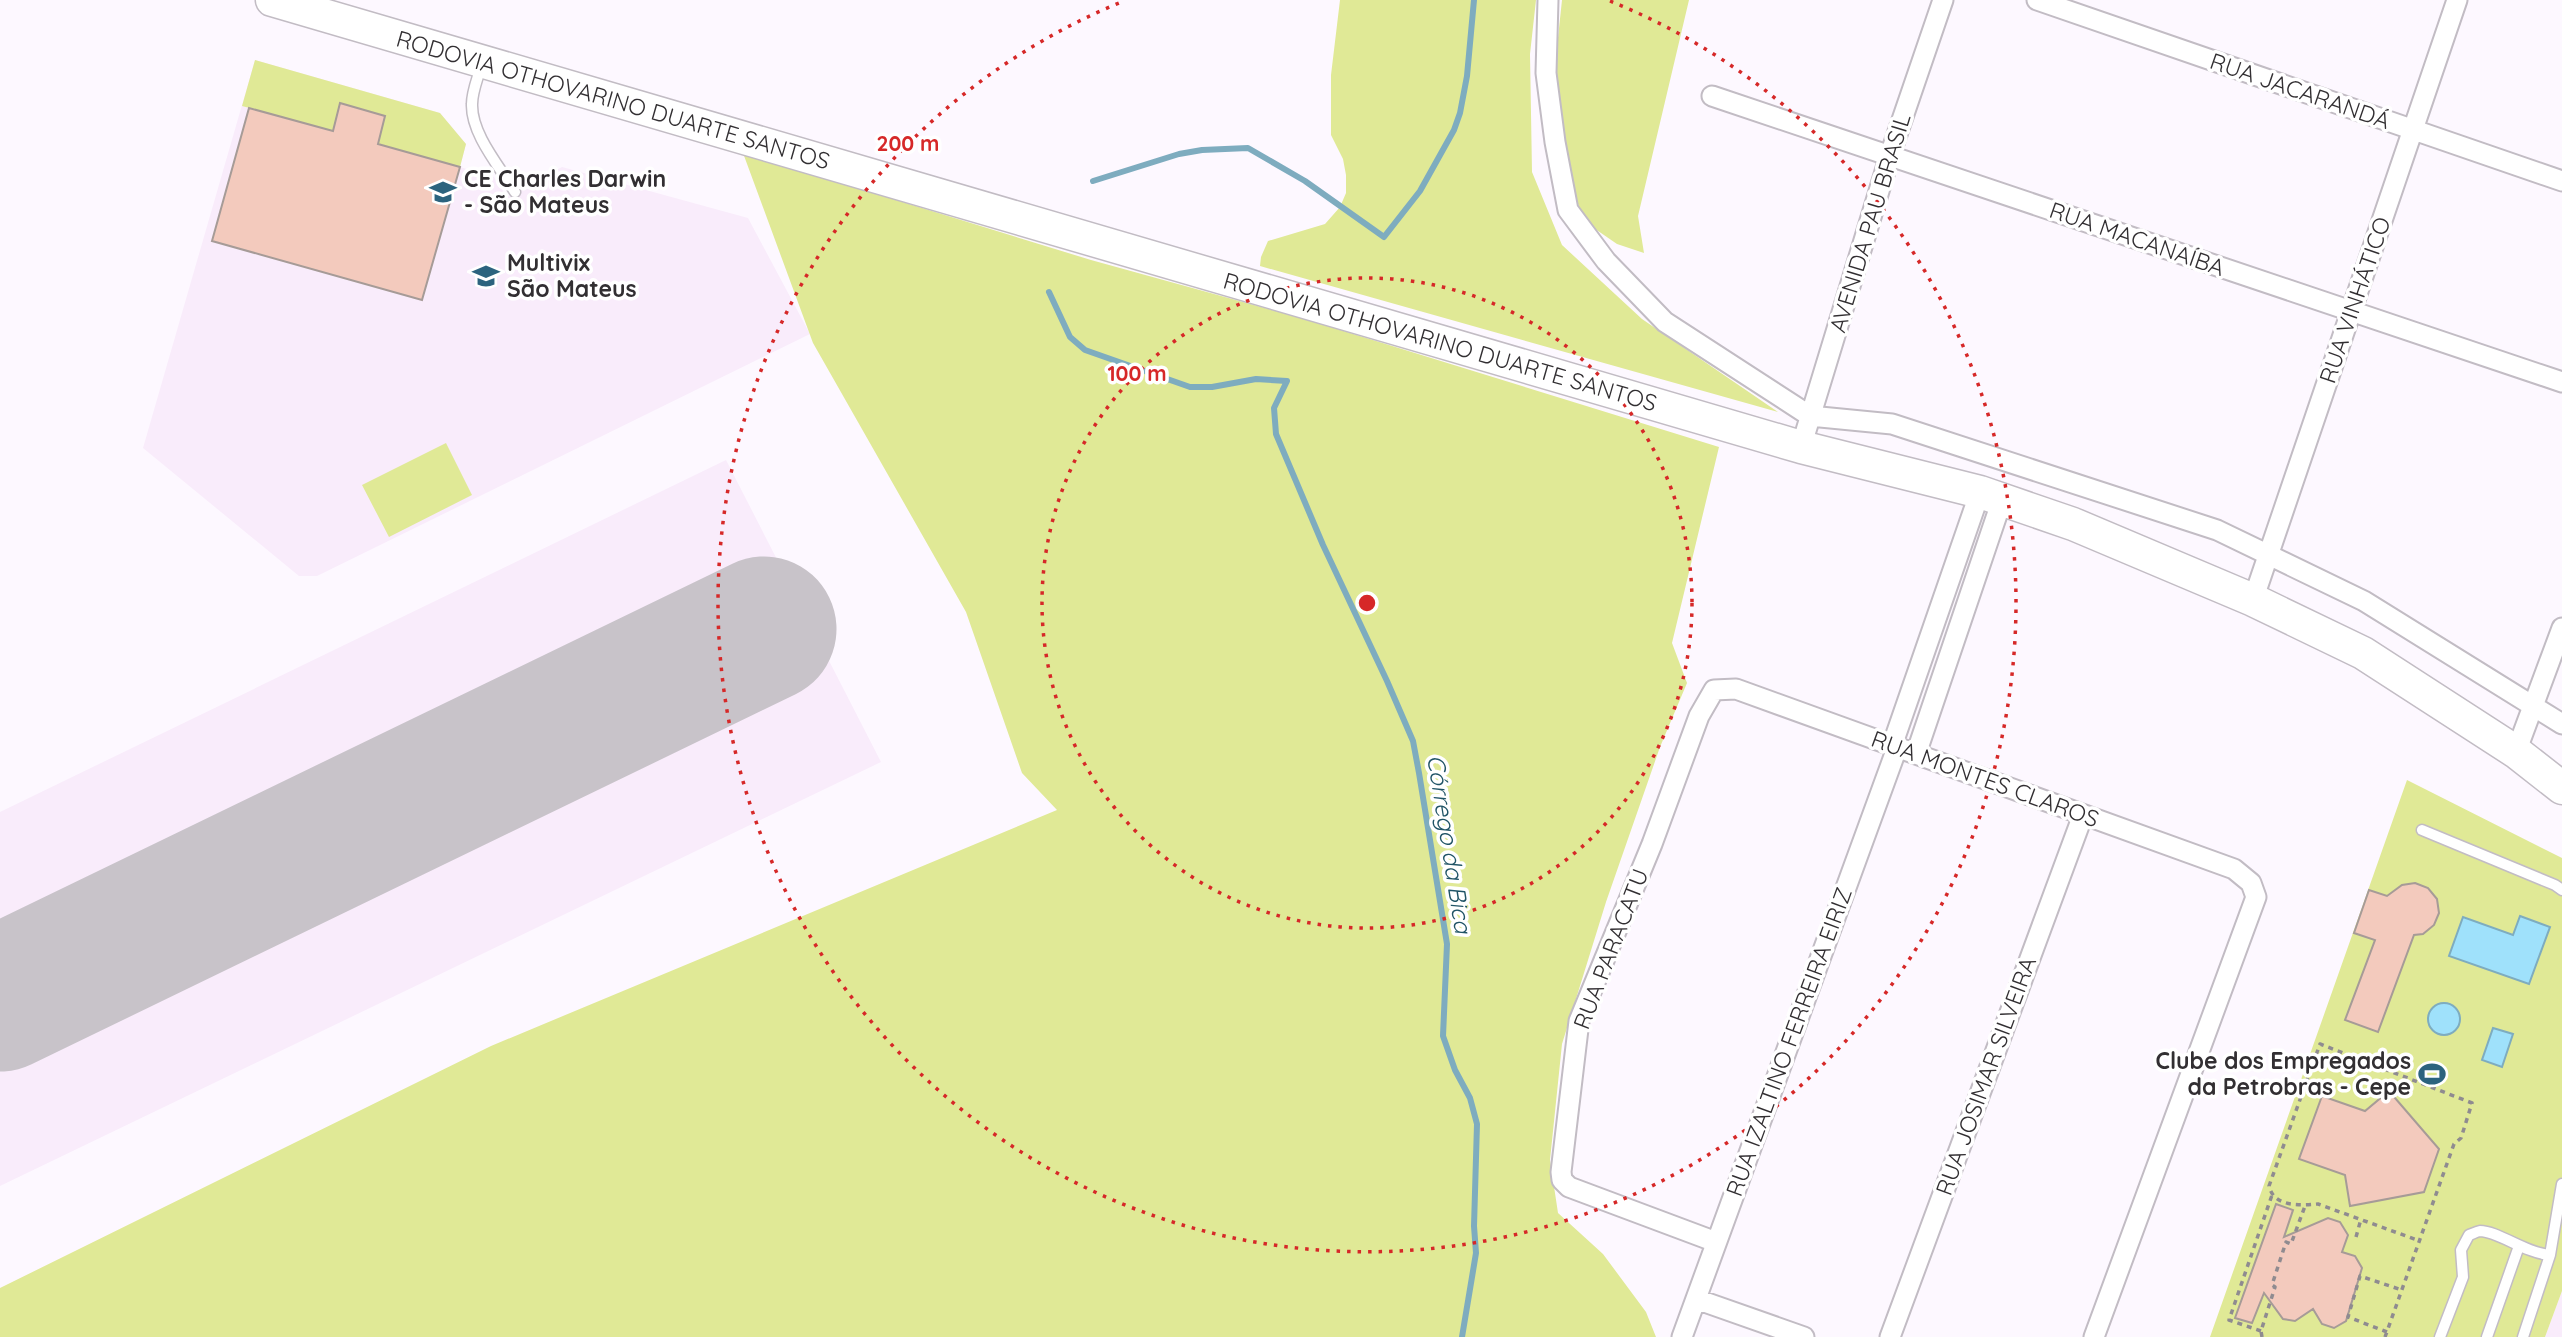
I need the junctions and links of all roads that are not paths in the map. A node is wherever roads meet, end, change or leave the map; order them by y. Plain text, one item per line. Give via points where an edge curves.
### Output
1 (272, 0) edge
2 (1548, 0) edge
3 (1943, 0) edge
4 (2037, 0) edge
5 (2457, 0) edge
6 (482, 62) junction
7 (1712, 96) dead end
8 (2413, 130) junction
9 (1890, 156) junction
10 (2562, 181) edge
11 (515, 192) dead end
12 (2351, 311) junction
13 (2562, 382) edge
14 (1810, 416) junction
15 (1801, 447) junction
16 (1991, 496) junction
17 (2268, 555) junction
18 (2253, 600) junction
19 (2562, 628) edge
20 (1714, 690) joint
21 (2534, 705) junction
22 (2562, 724) edge
23 (1902, 749) junction
24 (2516, 752) junction
25 (2562, 788) edge
26 (2083, 815) junction
27 (2422, 830) dead end
28 (2562, 890) edge
29 (2562, 1184) edge
30 (1716, 1242) junction
31 (2518, 1246) junction
32 (2550, 1255) junction
33 (1696, 1298) junction
34 (1682, 1337) edge
35 (1804, 1337) edge
36 (1890, 1337) edge
37 (2094, 1337) edge
38 (2440, 1337) edge
39 (2487, 1337) edge
40 (2523, 1337) edge

1 - 6 main road, RODOVIA OTHOVARINO DUARTE SANTOS
2 - 14 street via 1546,74 1568,211 1606,261 1665,322
3 - 9 street, AVENIDA PAU BRASIL
4 - 8 street, RUA JACARANDÁ
5 - 8 street, RUA VINHÁTICO
6 - 11 lane via 472,102 473,119
6 - 15 main road, RODOVIA OTHOVARINO DUARTE SANTOS
7 - 9 street, RUA MACANAÍBA
8 - 10 street, RUA JACARANDÁ
8 - 12 street, RUA VINHÁTICO
9 - 12 street, RUA MACANAÍBA
9 - 14 street, AVENIDA PAU BRASIL
12 - 13 street, RUA MACANAÍBA
12 - 17 street, RUA VINHÁTICO
14 - 15 street, AVENIDA PAU BRASIL
14 - 17 street via 1892,424 2217,530
15 - 16 main road, RODOVIA OTHOVARINO DUARTE SANTOS
16 - 18 main road, RODOVIA OTHOVARINO DUARTE SANTOS via 2073,524
16 - 23 street, RUA IZALTINO FERREIRA EIRIZ
17 - 18 street, RUA VINHÁTICO
17 - 21 street via 2364,601
18 - 24 main road, RODOVIA OTHOVARINO DUARTE SANTOS via 2363,653
19 - 21 street
20 - 23 street, RUA MONTES CLAROS via 1735,689
20 - 30 street, RUA PARACATU via 1699,716 1579,1021 1561,1172 1569,1187
21 - 22 street
21 - 24 street
23 - 26 street, RUA MONTES CLAROS
23 - 30 street, RUA IZALTINO FERREIRA EIRIZ
24 - 25 main road, RODOVIA OTHOVARINO DUARTE SANTOS
26 - 36 street, RUA JOSIMAR SILVEIRA
26 - 37 street, RUA MONTES CLAROS via 2234,869 2250,883 2256,897
27 - 28 lane
29 - 32 lane
30 - 33 street, RUA IZALTINO FERREIRA EIRIZ
31 - 32 lane
31 - 38 lane via 2480,1231 2469,1235 2462,1250 2463,1277
31 - 39 lane
32 - 40 lane
33 - 34 street, RUA IZALTINO FERREIRA EIRIZ
33 - 35 street

